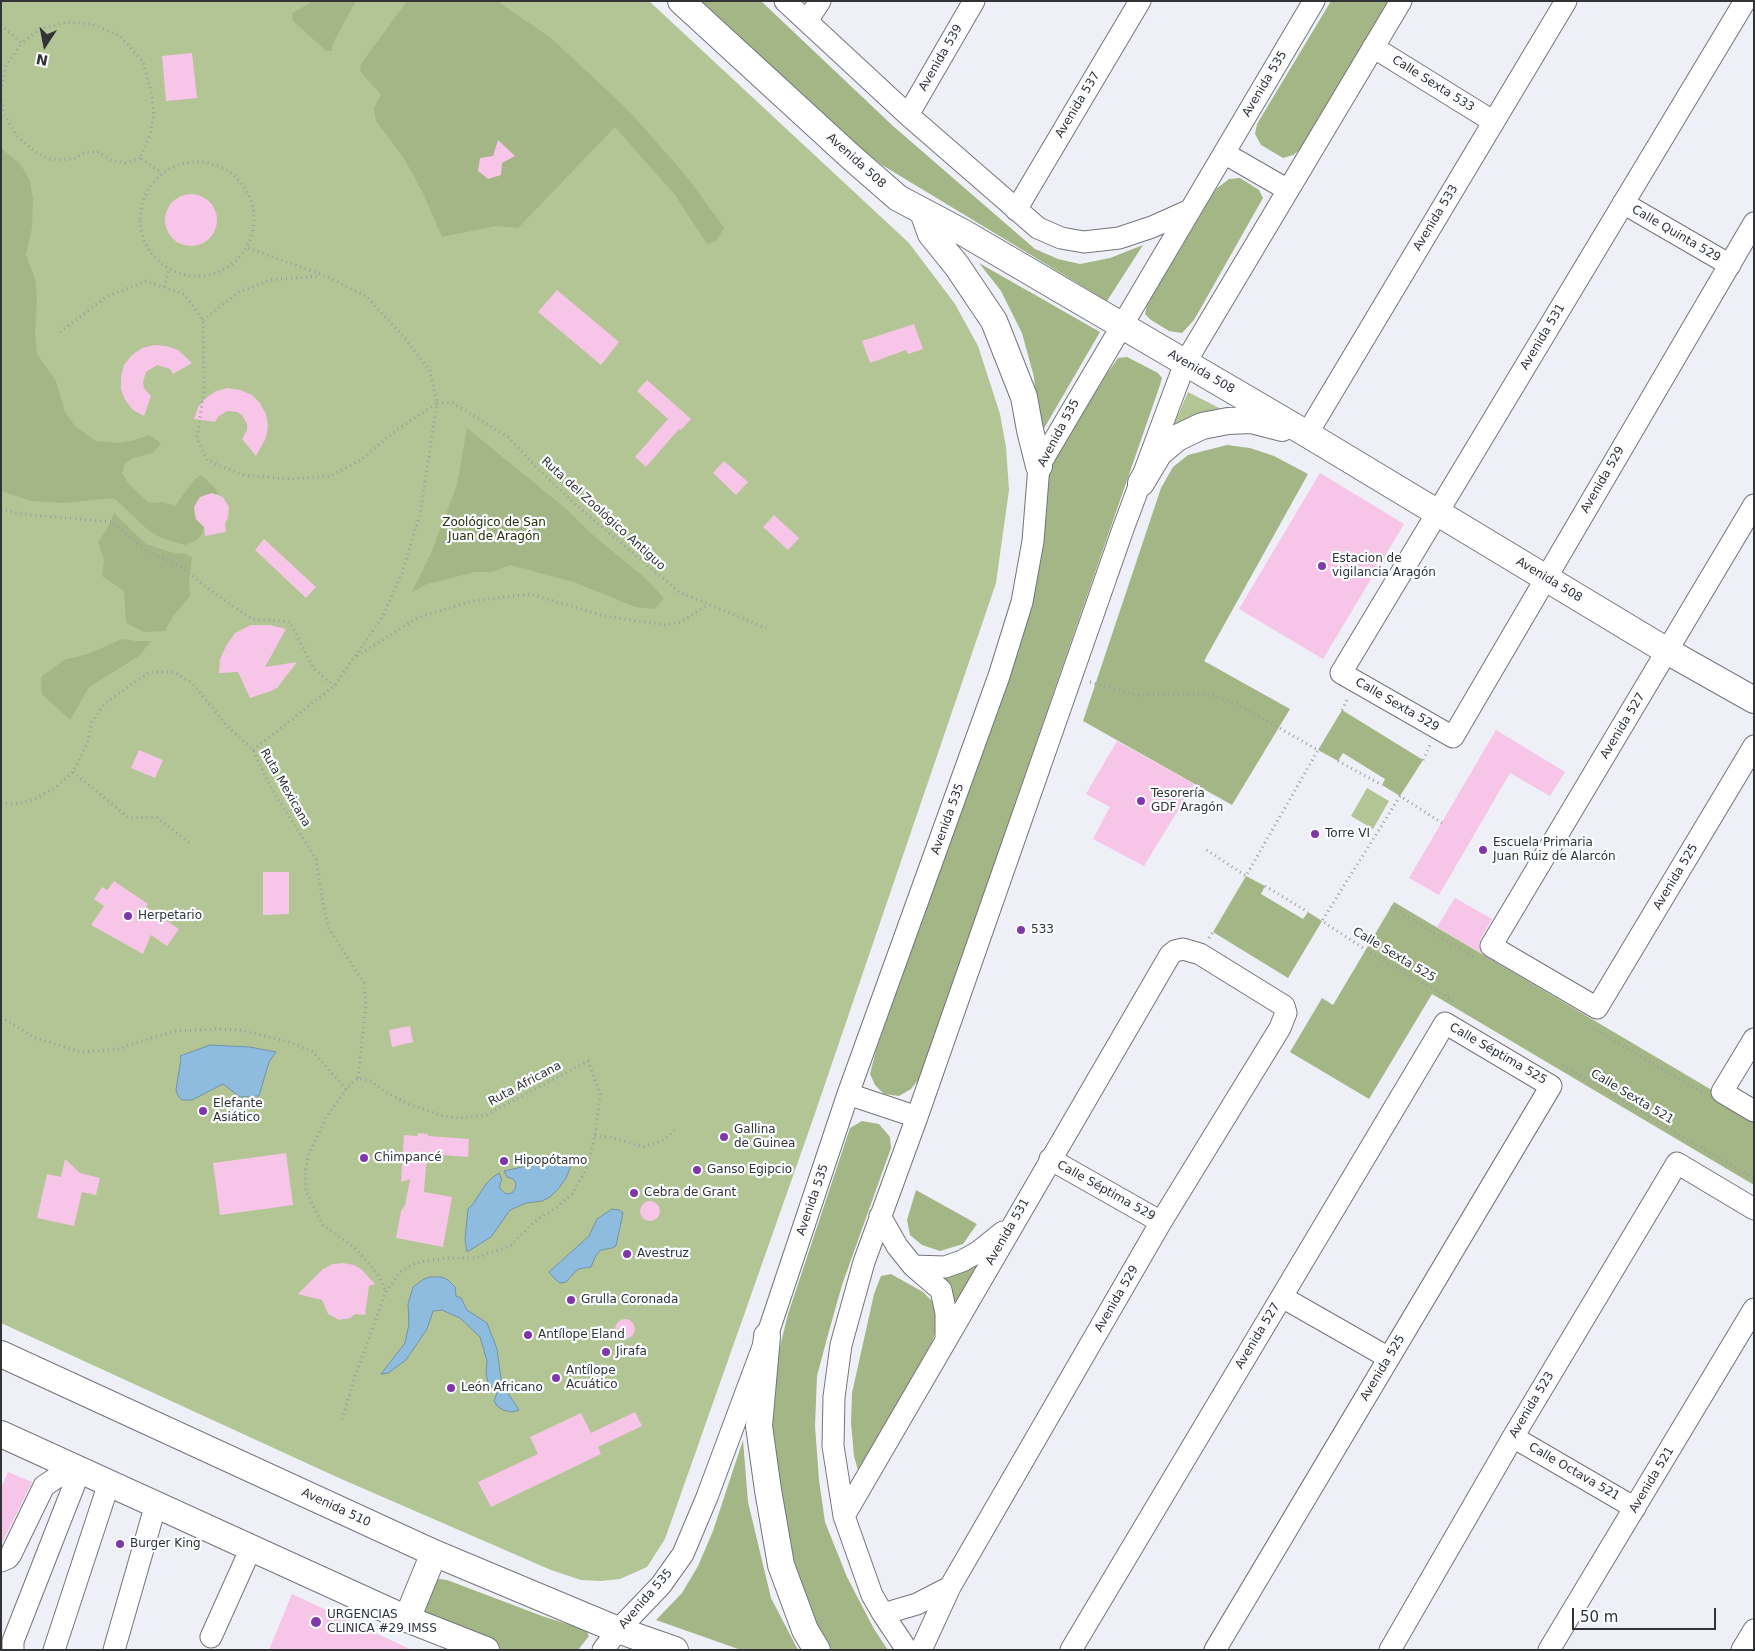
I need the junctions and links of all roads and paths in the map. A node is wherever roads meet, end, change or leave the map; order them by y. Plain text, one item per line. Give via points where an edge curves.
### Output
1 (681, 1) edge
2 (785, 1) edge
3 (820, 1) edge
4 (974, 1) edge
5 (1140, 1) edge
6 (1314, 1) edge
7 (1400, 1) edge
8 (1566, 1) edge
9 (1744, 1) edge
10 (808, 21) junction
11 (1, 25) edge
12 (22, 43) junction
13 (1373, 47) junction
14 (1, 93) edge
15 (908, 115) junction
16 (1494, 122) junction
17 (1224, 153) junction
18 (140, 158) junction
19 (162, 173) junction
20 (1288, 190) junction
21 (1623, 203) junction
22 (1016, 210) junction
23 (1190, 210) junction
24 (924, 212) junction
25 (1754, 223) edge
26 (248, 248) junction
27 (1730, 265) junction
28 (169, 268) junction
29 (323, 275) junction
30 (164, 287) junction
31 (203, 320) junction
32 (1121, 325) junction
33 (60, 332) dead end
34 (1185, 363) junction
35 (437, 403) junction
36 (1307, 434) junction
37 (1039, 466) junction
38 (1141, 483) junction
39 (1754, 506) edge
40 (1, 509) edge
41 (1437, 513) junction
42 (1546, 578) junction
43 (708, 604) junction
44 (766, 628) dead end
45 (1667, 651) junction
46 (354, 658) junction
47 (1341, 673) joint
48 (1072, 675) junction
49 (334, 686) junction
50 (1754, 700) edge
51 (1453, 737) joint
52 (1754, 746) edge
53 (253, 750) junction
54 (1338, 761) dead end
55 (73, 772) junction
56 (1382, 785) dead end
57 (1, 803) edge
58 (1442, 823) dead end
59 (191, 844) dead end
60 (1205, 849) dead end
61 (1265, 886) dead end
62 (1391, 907) dead end
63 (1308, 912) dead end
64 (1175, 951) joint
65 (1486, 954) junction
66 (1457, 1003) dead end
67 (1592, 1016) junction
68 (1, 1017) edge
69 (1445, 1023) joint
70 (1754, 1039) edge
71 (1564, 1065) dead end
72 (358, 1078) junction
73 (1551, 1086) joint
74 (346, 1090) junction
75 (848, 1094) junction
76 (1715, 1094) junction
77 (1754, 1111) edge
78 (917, 1117) junction
79 (676, 1129) dead end
80 (594, 1136) junction
81 (1050, 1160) junction
82 (1754, 1178) edge
83 (1754, 1209) edge
84 (880, 1216) junction
85 (1161, 1222) junction
86 (1012, 1224) junction
87 (913, 1266) junction
88 (386, 1292) junction
89 (1282, 1297) junction
90 (1754, 1309) edge
91 (767, 1336) junction
92 (946, 1339) junction
93 (1, 1354) edge
94 (1389, 1358) junction
95 (342, 1420) dead end
96 (1, 1434) edge
97 (1513, 1437) junction
98 (77, 1468) junction
99 (109, 1483) junction
100 (156, 1504) junction
101 (1635, 1508) junction
102 (844, 1516) junction
103 (251, 1548) junction
104 (434, 1553) junction
105 (1, 1561) edge
106 (950, 1587) junction
107 (883, 1614) junction
108 (407, 1619) junction
109 (1754, 1630) edge
110 (211, 1637) dead end
111 (611, 1640) edge
112 (13, 1650) edge
113 (54, 1650) edge
114 (114, 1650) edge
115 (486, 1650) edge
116 (675, 1650) edge
117 (817, 1650) edge
118 (907, 1650) edge
119 (921, 1650) edge
120 (1071, 1650) edge
121 (1215, 1650) edge
122 (1390, 1650) edge
123 (1549, 1650) edge
124 (1742, 1650) edge

1 - 24 main road, Avenida 508 via 898,198
2 - 10 street
3 - 10 street
4 - 15 street, Avenida 539
5 - 22 street, Avenida 537
6 - 17 street, Avenida 535
7 - 13 street
8 - 16 street, Avenida 533
9 - 21 street, Avenida 531
10 - 15 street
11 - 12 path
12 - 14 path via 6,66
12 - 18 path via 40,29 68,22 92,24 120,36 143,62 151,92 154,114 150,135
13 - 16 street, Calle Sexta 533
13 - 20 street
14 - 18 path via 4,114 16,135 34,152 49,159 63,160 86,152 100,152 111,160 125,163
15 - 22 street
16 - 36 street, Avenida 533
17 - 20 street
17 - 23 street, Avenida 535
18 - 19 path
19 - 26 path via 181,164 210,163 233,173 249,192 255,210 254,232
19 - 28 path via 146,190 140,211 141,234 152,254
20 - 34 street
21 - 27 street, Calle Quinta 529
21 - 41 street, Avenida 531
22 - 23 street via 1038,228 1061,238 1084,242 1119,238
23 - 32 street, Avenida 535
24 - 32 main road, Avenida 508
24 - 37 main road via 931,234 994,321 1024,396
25 - 27 street, Avenida 529
26 - 28 path via 233,264 213,274 190,276
26 - 29 path
27 - 42 street, Avenida 529
28 - 30 path
29 - 31 path via 270,280 239,292
29 - 35 path via 366,296 405,338 430,371
30 - 31 path via 184,294
30 - 33 path via 146,281 106,297
31 - 35 path via 204,390 197,439 207,460 243,475 291,480 331,476 362,459 395,431
32 - 34 main road, Avenida 508
32 - 37 street, Avenida 535
34 - 36 main road, Avenida 508
34 - 38 street
35 - 43 path, Ruta del Zoológico Antiguo via 454,403 508,437 576,505 679,592
35 - 46 path via 420,514 402,572 383,616
36 - 38 main road via 1251,420 1202,426 1177,438 1159,454
36 - 41 main road, Avenida 508
37 - 75 street, Avenida 535 via 1033,541 1022,602 999,676
38 - 48 street
39 - 45 street, Avenida 527
40 - 49 path via 20,514 113,522 147,551 180,566 252,619 290,622 314,668
41 - 42 main road, Avenida 508
41 - 47 street, Avenida 531
42 - 45 main road, Avenida 508
42 - 51 street, Avenida 529
43 - 44 path, Ruta del Zoológico Antiguo
43 - 46 path via 681,622 666,624 604,616 530,594 472,601 417,618
45 - 50 main road, Avenida 508
45 - 65 street, Avenida 527
46 - 49 path
47 - 51 street, Calle Sexta 529
48 - 60 path via 1141,696 1205,694 1237,704 1318,750 1246,876
48 - 78 street
49 - 53 path
52 - 67 street, Avenida 525
53 - 55 path, Ruta Mexicana via 228,727 192,683 174,672 150,672 105,703 92,722 87,744
53 - 72 path, Ruta Mexicana via 270,786 316,860 329,929 364,983 366,1004
54 - 56 path
55 - 57 path, Ruta Mexicana via 56,787 34,799 17,804
55 - 59 path via 129,818 156,817
58 - 66 path, Calle Sexta 525 via 1400,796 1322,921
61 - 63 path
62 - 65 path
64 - 81 street, Avenida 531
64 - 85 street, Avenida 529 via 1183,949 1200,954 1276,999 1286,1013 1280,1028
65 - 67 street
67 - 76 path
68 - 74 path via 35,1038 81,1052 119,1049 176,1031 240,1030 289,1042 313,1052
69 - 73 street, Calle Séptima 525
69 - 89 street, Avenida 527
70 - 76 street
71 - 82 path, Calle Sexta 521
72 - 74 path
72 - 80 path, Ruta Africana via 370,1080 408,1104 460,1118 486,1115 588,1061 600,1094
73 - 94 street, Avenida 525
74 - 88 path via 326,1118 309,1154 306,1190 324,1225 355,1248 377,1273
75 - 78 street
75 - 91 street, Avenida 535
76 - 77 street
78 - 84 street
79 - 80 path via 664,1140 643,1147
80 - 88 path, Ruta Africana via 586,1170 572,1194 510,1246 476,1258 415,1263 400,1272
81 - 85 street, Calle Séptima 529
81 - 86 street, Avenida 531
83 - 97 street, Avenida 523 via 1677,1162
84 - 87 street
84 - 102 street via 841,1345 834,1397 834,1446
85 - 106 street, Avenida 529
86 - 87 street via 962,1261 945,1267
86 - 92 street, Avenida 531
87 - 92 street via 941,1290 946,1312
88 - 95 path, Ruta Africana
89 - 94 street
89 - 120 street, Avenida 527
90 - 101 street, Avenida 521
91 - 111 street, Avenida 535 via 683,1554 661,1585
91 - 117 main road via 759,1426 768,1490 781,1565 805,1630
92 - 102 street, Avenida 531
93 - 104 main road, Avenida 510
94 - 121 street, Avenida 525
96 - 98 main road
97 - 101 street, Calle Octava 521
97 - 122 street, Avenida 523
98 - 99 main road
98 - 105 street via 44,1486 11,1554
98 - 112 street via 13,1641
99 - 100 main road
99 - 113 street
100 - 103 main road
100 - 114 street
101 - 123 street, Avenida 521
102 - 107 street via 872,1594
103 - 108 main road
103 - 110 street
104 - 108 main road
104 - 111 main road, Avenida 510
106 - 107 street via 917,1604
106 - 119 street, Avenida 529
107 - 118 street
108 - 115 main road
109 - 124 street
111 - 116 main road, Avenida 510

